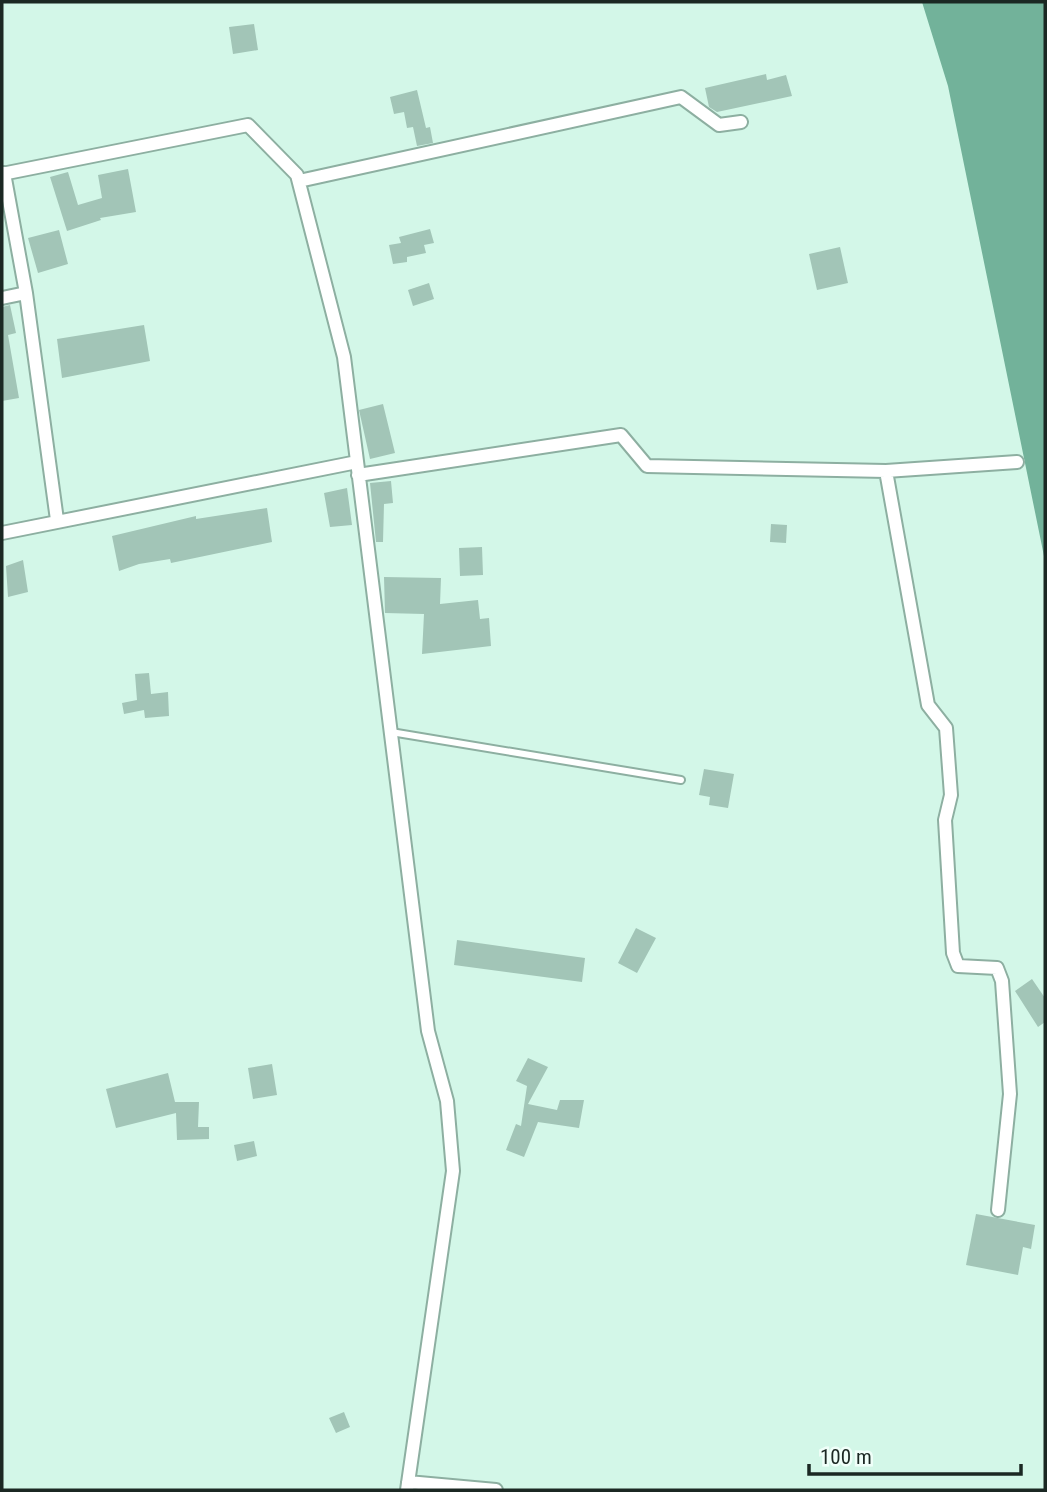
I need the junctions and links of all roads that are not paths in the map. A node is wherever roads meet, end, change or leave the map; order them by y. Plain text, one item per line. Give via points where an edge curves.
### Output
1 (741, 122) dead end
2 (3, 173) edge
3 (299, 181) junction
4 (26, 293) junction
5 (2, 298) edge
6 (1017, 462) dead end
7 (357, 468) junction
8 (886, 471) junction
9 (57, 520) junction
10 (2, 533) edge
11 (391, 732) junction
12 (681, 780) dead end
13 (998, 1210) dead end
14 (408, 1486) edge
15 (496, 1490) edge

1 - 3 street via 719,125 681,97
2 - 3 street via 248,125
2 - 4 street
3 - 7 street via 344,357
4 - 5 street
4 - 9 street
6 - 8 street
7 - 8 street via 621,435 647,466
7 - 9 street
7 - 11 street
8 - 13 street via 928,705 946,728 951,795 945,820 953,953 958,966 997,968 1002,981 1010,1094
9 - 10 street
11 - 12 lane
11 - 14 street via 428,1031 447,1101 453,1171
14 - 15 street

